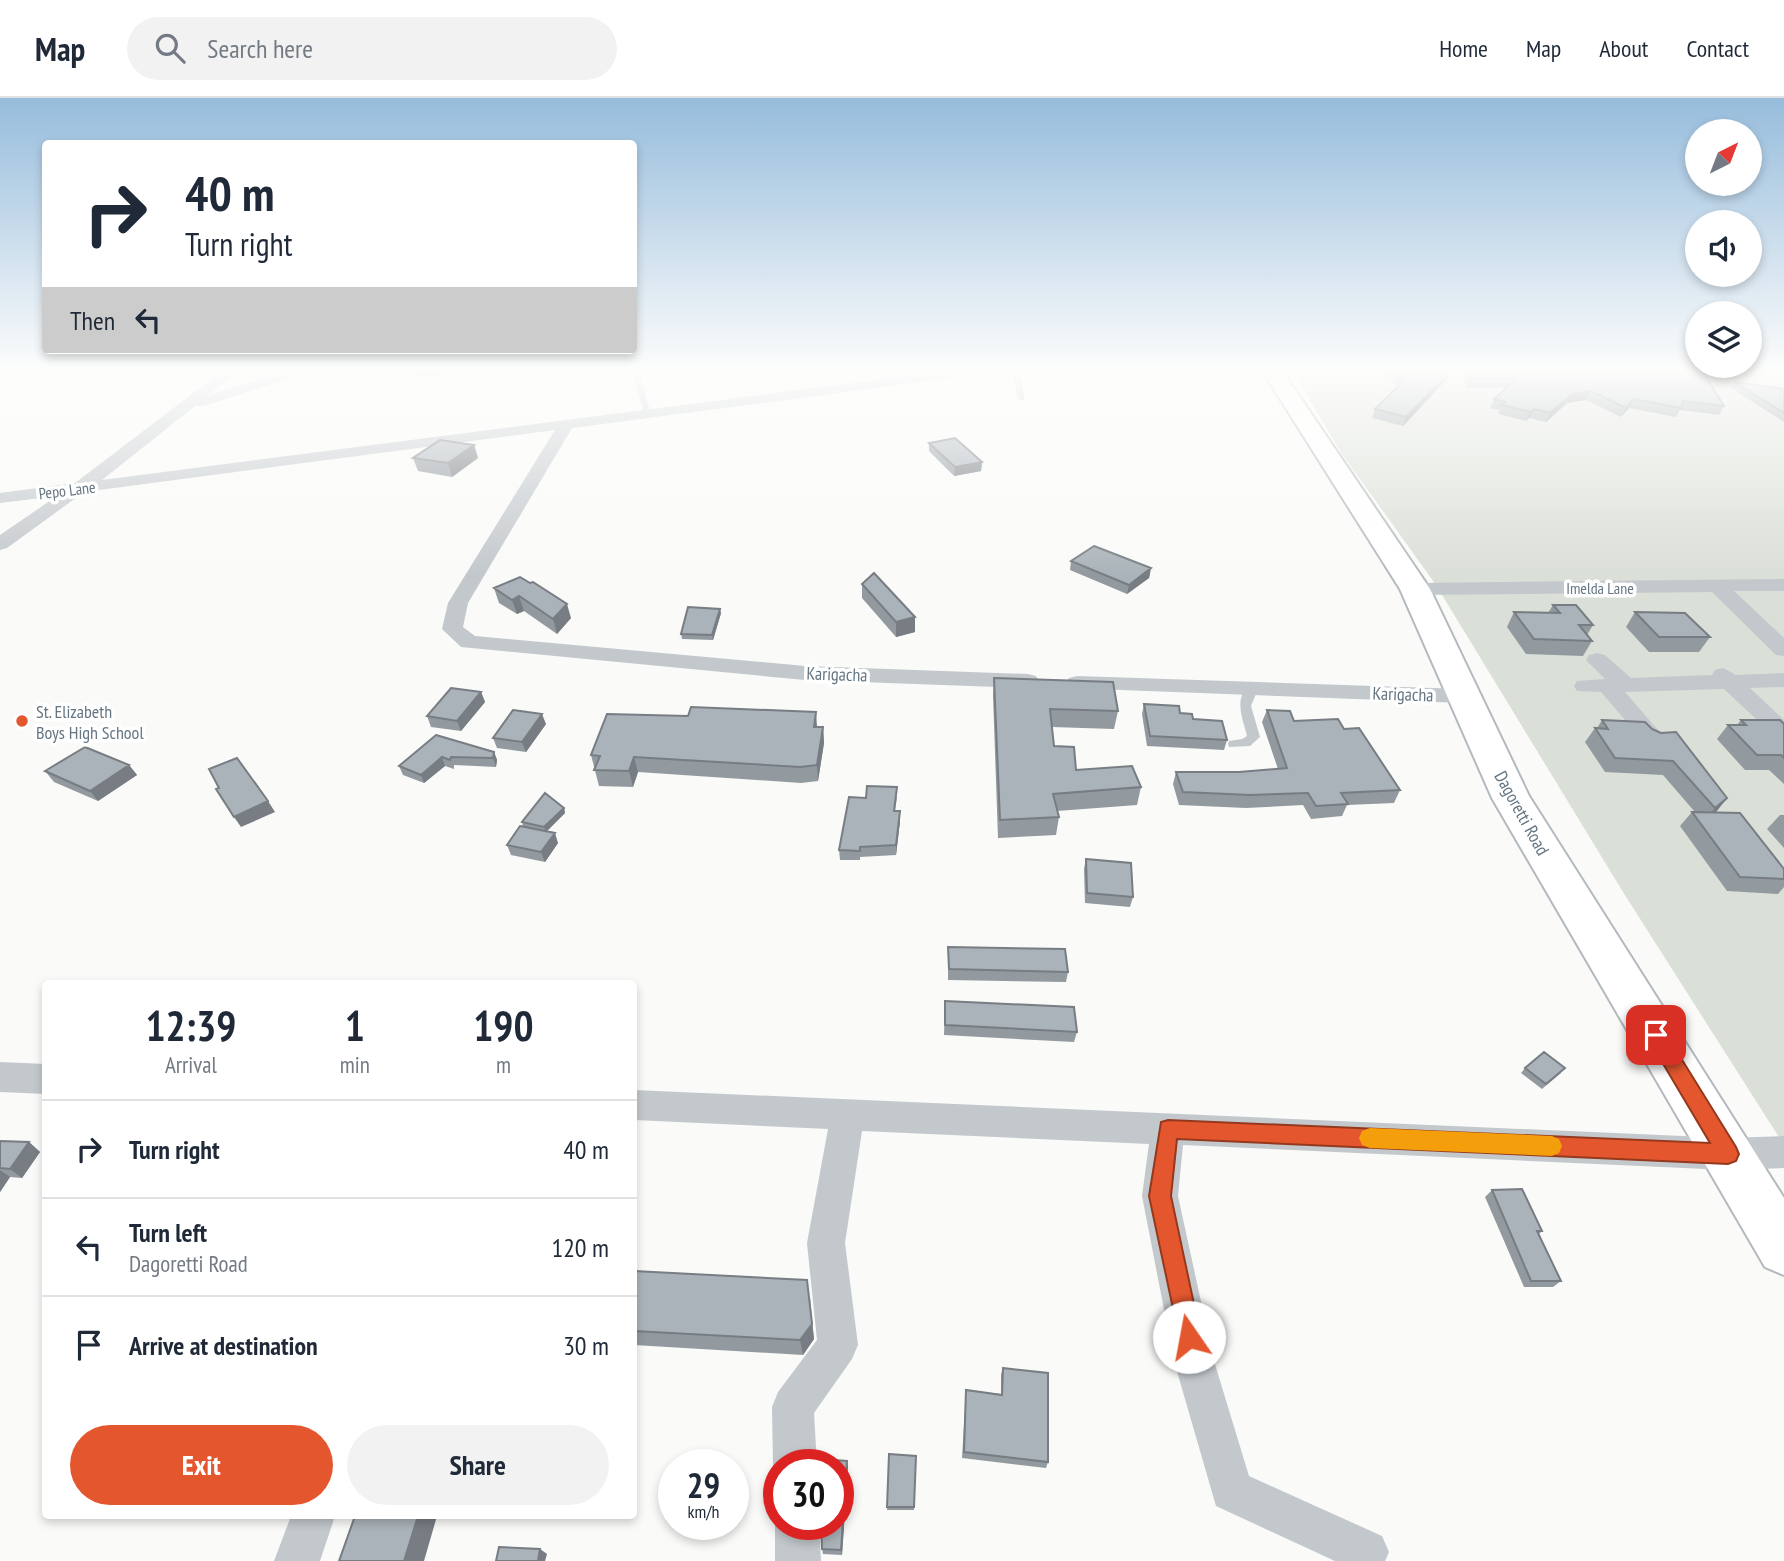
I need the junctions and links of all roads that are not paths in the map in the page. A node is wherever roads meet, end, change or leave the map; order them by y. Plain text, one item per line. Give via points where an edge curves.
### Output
1 (143, 440) edge
2 (448, 440) edge
3 (557, 440) edge
4 (1318, 440) edge
5 (78, 488) junction
6 (0, 498) edge
7 (0, 544) edge
8 (1784, 585) edge
9 (1718, 587) junction
10 (1415, 589) junction
11 (1784, 650) edge
12 (1597, 660) dead end
13 (1711, 664) dead end
14 (1784, 680) edge
15 (1729, 681) junction
16 (1606, 685) junction
17 (1252, 689) junction
18 (1462, 696) junction
19 (1780, 729) edge
20 (1652, 737) edge
21 (1234, 744) dead end
22 (0, 1077) edge
23 (42, 1079) edge
24 (637, 1105) edge
25 (847, 1115) junction
26 (1168, 1129) junction
27 (1784, 1152) edge
28 (1728, 1154) junction
29 (1784, 1248) edge
30 (794, 1449) edge
31 (312, 1519) edge
32 (797, 1540) edge
33 (1366, 1552) dead end
34 (297, 1561) edge
35 (798, 1561) edge

1 - 5 street
2 - 5 street, Pepo Lane
3 - 17 street, Karigacha via 458,603 452,629 469,642 805,673
4 - 10 main road, Dagoretti Road
5 - 6 street, Pepo Lane
5 - 7 street
8 - 9 street, Imelda Lane
9 - 10 street, Imelda Lane
9 - 11 street
10 - 18 main road, Dagoretti Road
12 - 16 street
13 - 15 street
14 - 15 street
15 - 16 street
15 - 19 street
16 - 20 street
17 - 18 street, Karigacha
17 - 21 lane via 1245,706 1254,737
18 - 28 main road, Dagoretti Road via 1511,798
22 - 23 street
24 - 25 street
25 - 26 street
25 - 30 street via 826,1243 838,1345 793,1407
26 - 28 street
26 - 33 street via 1160,1196 1194,1361 1231,1491
27 - 28 street
28 - 29 main road, Dagoretti Road
31 - 34 street
32 - 35 street

